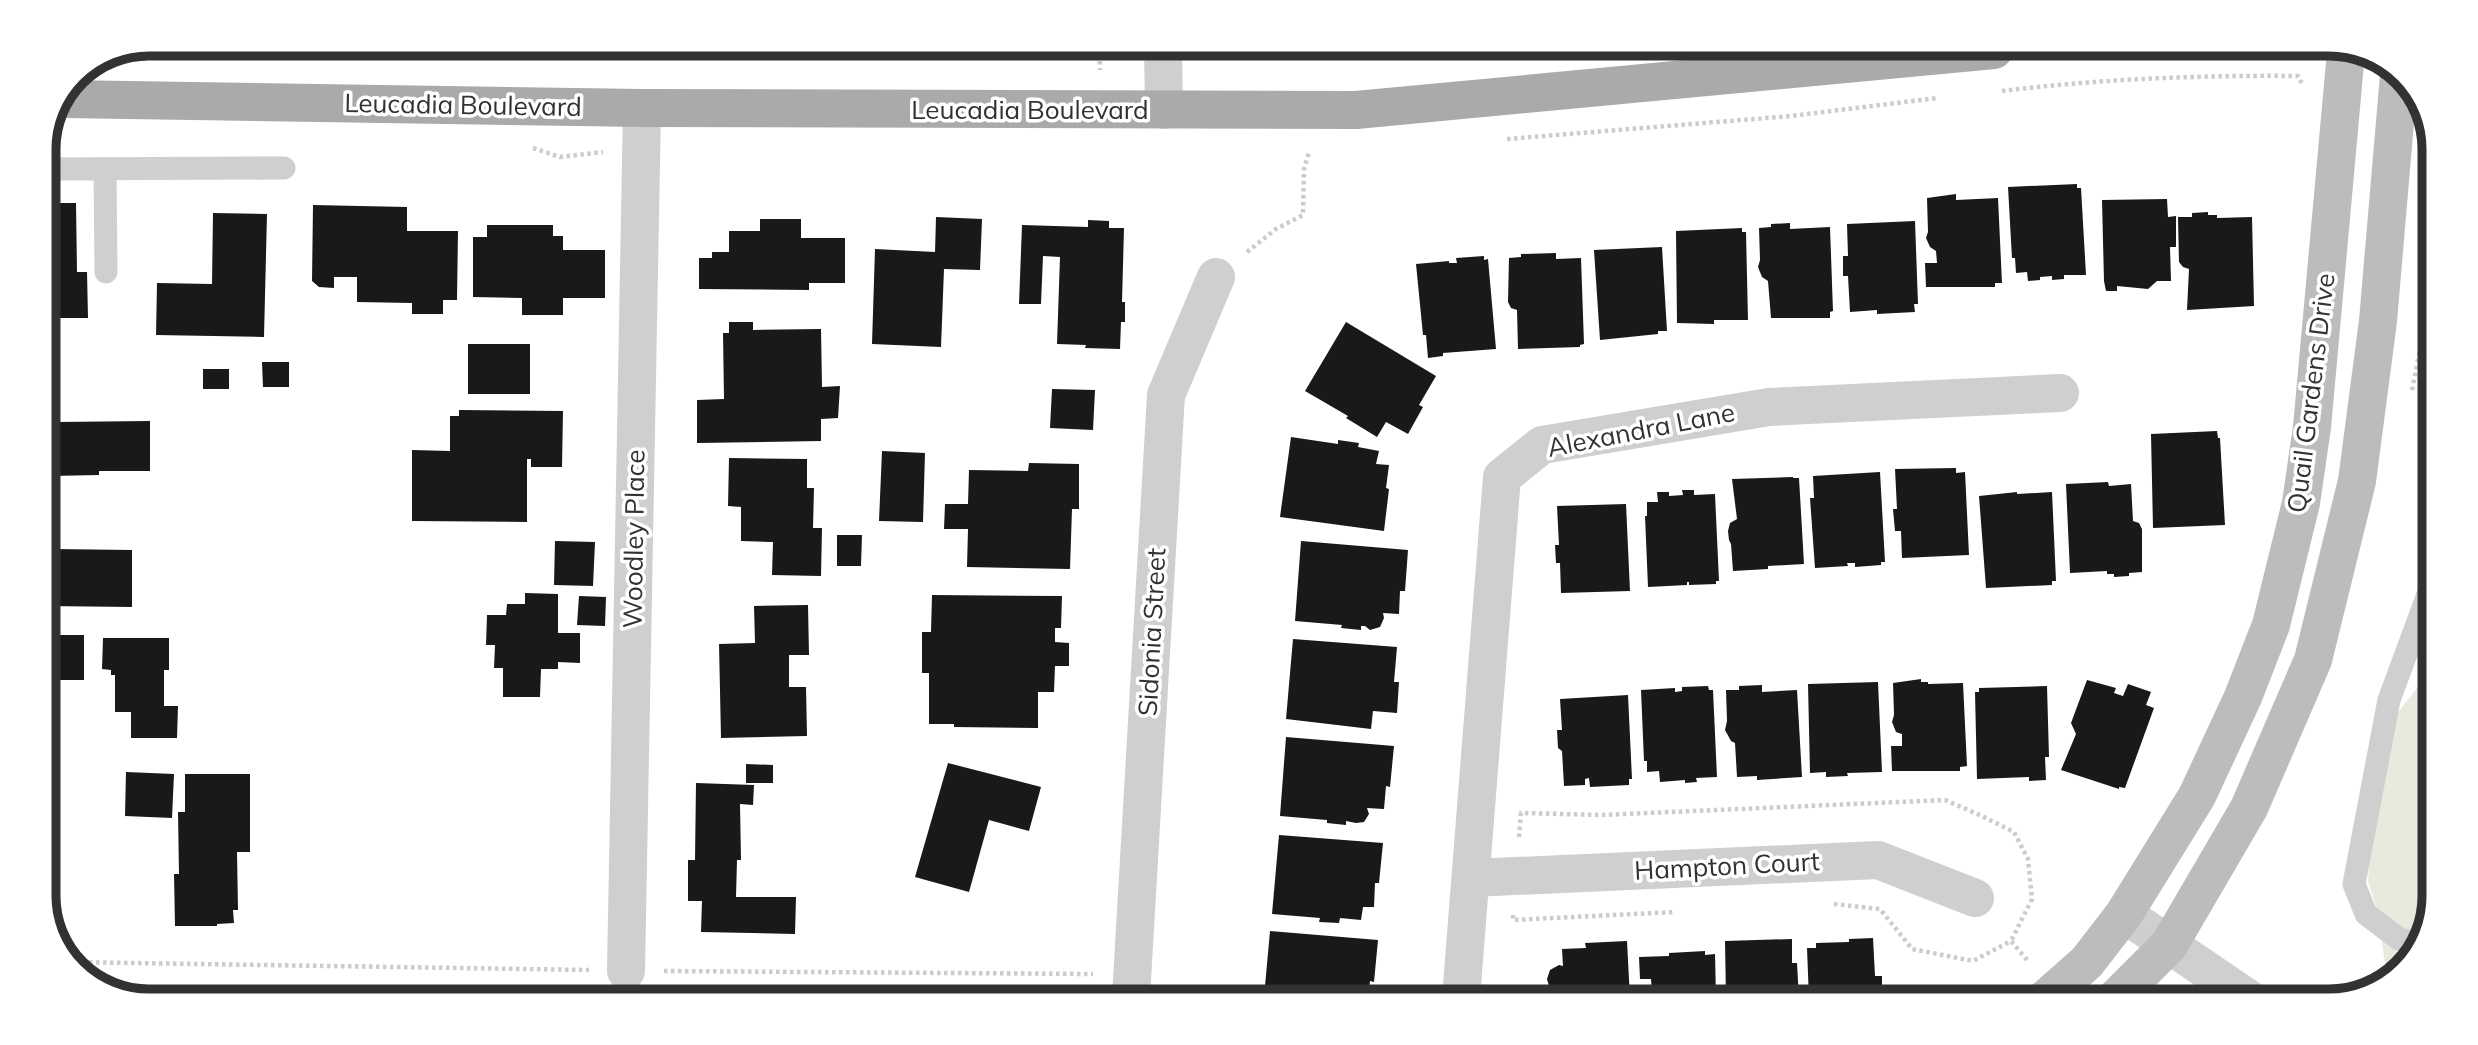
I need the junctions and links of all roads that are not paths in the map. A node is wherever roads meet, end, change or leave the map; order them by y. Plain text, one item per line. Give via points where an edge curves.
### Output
1 (1163, 56) edge
2 (1930, 56) edge
3 (2345, 58) edge
4 (2398, 87) edge
5 (71, 99) edge
6 (642, 108) junction
7 (1164, 110) junction
8 (284, 168) dead end
9 (56, 169) edge
10 (105, 169) junction
11 (106, 272) dead end
12 (1216, 277) road end
13 (2060, 393) dead end
14 (2422, 611) edge
15 (1472, 878) junction
16 (1975, 898) dead end
17 (2124, 914) junction
18 (2410, 941) edge
19 (2169, 945) junction
20 (626, 971) dead end
21 (1131, 989) edge
22 (1462, 989) edge
23 (2056, 989) edge
24 (2125, 989) edge
25 (2234, 989) edge

1 - 7 street
2 - 7 main road, Leucadia Boulevard via 1356,110
3 - 17 main road, Quail Gardens Drive via 2312,427 2301,503 2271,625 2197,796
4 - 19 main road, Quail Gardens Drive via 2378,321 2357,481 2313,660 2249,808
5 - 6 main road, Leucadia Boulevard
6 - 7 main road, Leucadia Boulevard
6 - 20 street, Woodley Place
8 - 10 lane
9 - 10 lane
10 - 11 lane
12 - 21 street, Sidonia Street via 1166,395
13 - 15 street, Alexandra Lane via 1769,407 1542,445 1502,477
14 - 18 lane via 2389,700 2354,884 2366,914 2399,939
15 - 16 street, Hampton Court via 1878,860
15 - 22 street, Alexandra Lane
17 - 19 street
17 - 23 main road, Quail Gardens Drive via 2087,962
19 - 24 main road, Quail Gardens Drive
19 - 25 street

